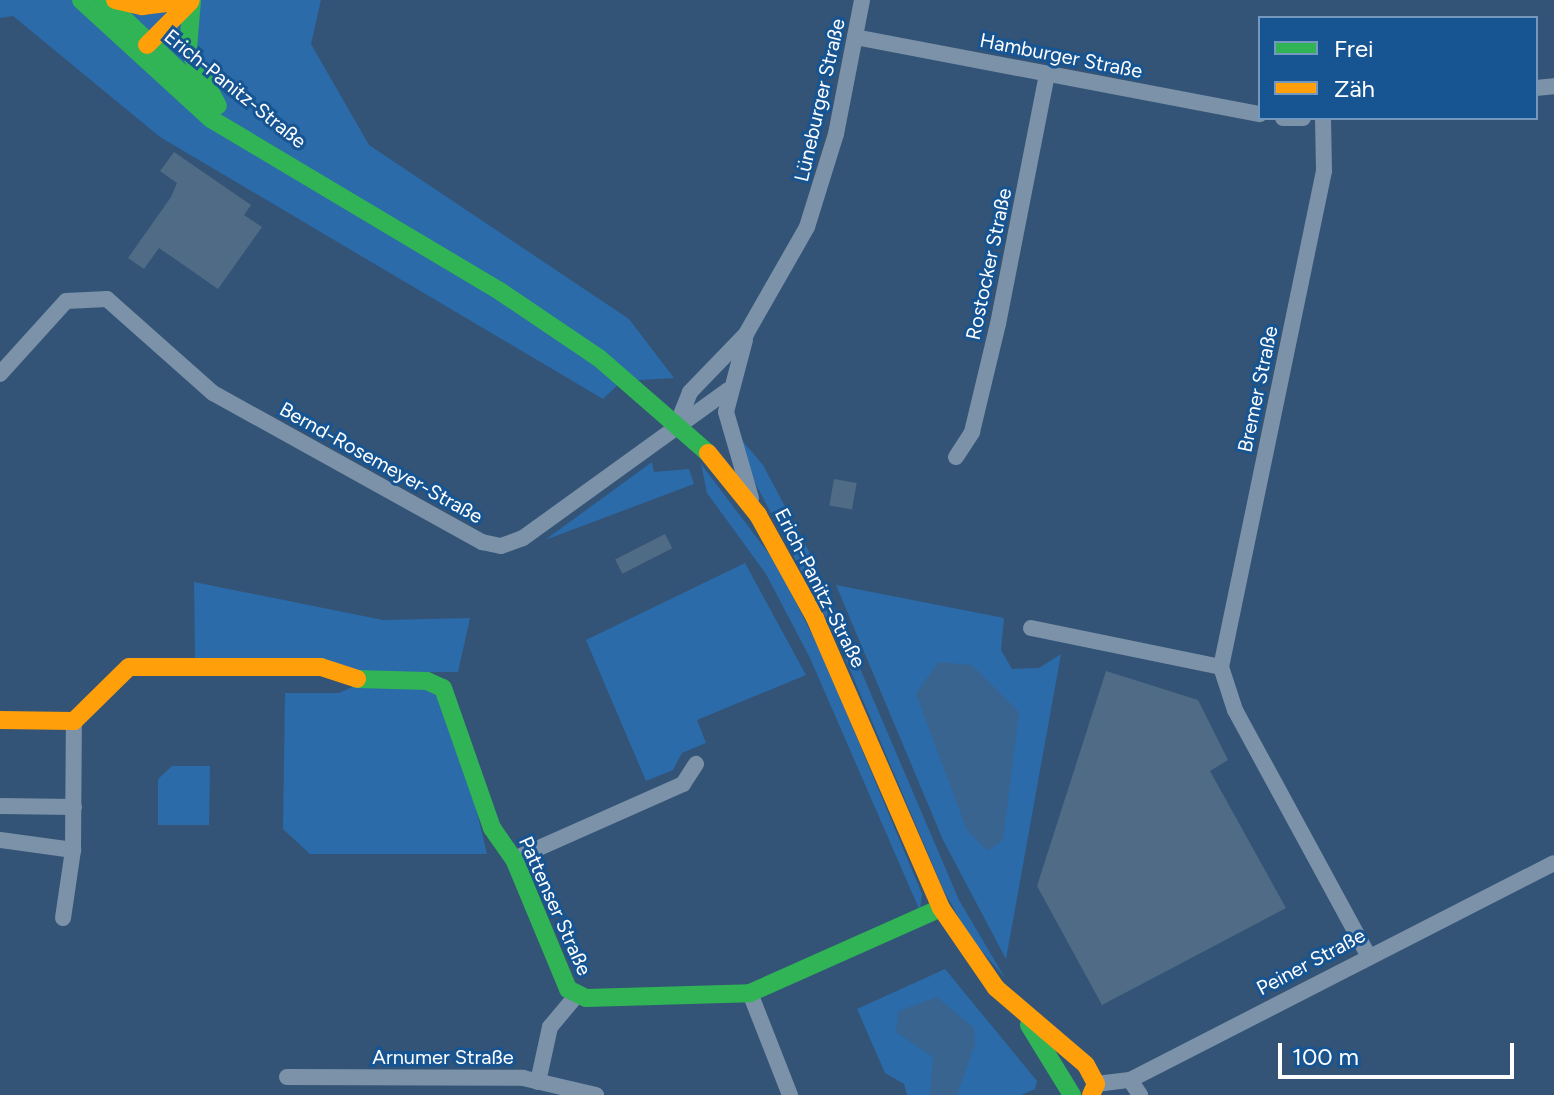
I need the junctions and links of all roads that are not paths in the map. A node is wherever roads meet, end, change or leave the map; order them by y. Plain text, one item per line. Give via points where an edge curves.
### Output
1 (81, 0) edge
2 (104, 0) edge
3 (115, 0) edge
4 (192, 0) edge
5 (862, 0) edge
6 (855, 37) junction
7 (141, 51) junction
8 (1047, 74) junction
9 (218, 106) junction
10 (1258, 114) edge
11 (1323, 120) edge
12 (307, 177) junction
13 (746, 334) junction
14 (0, 374) edge
15 (728, 390) junction
16 (678, 422) junction
17 (956, 457) dead end
18 (758, 515) junction
19 (1031, 628) dead end
20 (1221, 667) junction
21 (0, 720) edge
22 (74, 721) junction
23 (696, 764) dead end
24 (0, 806) edge
25 (74, 807) junction
26 (0, 840) edge
27 (73, 850) junction
28 (514, 859) junction
29 (1554, 863) edge
30 (941, 908) junction
31 (63, 918) dead end
32 (1369, 957) junction
33 (750, 993) junction
34 (576, 996) junction
35 (1019, 1011) junction
36 (287, 1077) dead end
37 (1130, 1080) junction
38 (538, 1082) junction
39 (1067, 1087) edge
40 (1094, 1090) edge
41 (596, 1095) edge
42 (790, 1095) edge
43 (1140, 1095) edge

1 - 7 street, Erich-Panitz-Straße
2 - 7 street, Erich-Panitz-Straße
3 - 4 street via 165,6
4 - 7 street
4 - 9 street via 188,49
5 - 6 street, Lüneburger Straße
6 - 8 street, Hamburger Straße
6 - 13 street, Lüneburger Straße via 823,184 788,265
7 - 9 street, Erich-Panitz-Straße
7 - 12 street, Erich-Panitz-Straße via 231,134
8 - 10 street, Hamburger Straße
8 - 17 street, Rostocker Straße via 972,432
9 - 12 street, Erich-Panitz-Straße
11 - 20 street, Bremer Straße via 1324,171
12 - 16 street, Erich-Panitz-Straße via 501,292 599,358
13 - 15 street, Lüneburger Straße
13 - 16 street, Lüneburger Straße via 690,392
14 - 16 street, Bernd-Rosemeyer-Straße via 66,301 107,299 213,393 491,545 523,538
15 - 16 street via 706,412
15 - 18 street, Lüneburger Straße via 729,433
16 - 18 street, Erich-Panitz-Straße
18 - 30 street, Erich-Panitz-Straße via 820,630
19 - 20 street
20 - 32 street, Bremer Straße via 1235,710
21 - 22 street
22 - 25 street
22 - 28 street, Pattenser Straße via 129,667 321,667 361,681 427,681 452,701 492,828
23 - 28 street via 683,784
24 - 25 street
25 - 27 street
26 - 27 street
27 - 31 street
28 - 34 street, Pattenser Straße
29 - 32 street, Peiner Straße
30 - 33 street, Pattenser Straße
30 - 35 street, Erich-Panitz-Straße via 996,988
32 - 37 street, Peiner Straße
33 - 34 street, Pattenser Straße
33 - 42 street
34 - 38 street via 550,1027
35 - 39 street, Erich-Panitz-Straße
35 - 40 street, Erich-Panitz-Straße via 1086,1065
36 - 38 street, Arnumer Straße
37 - 40 street, Peiner Straße
37 - 43 street
38 - 41 street, Arnumer Straße

